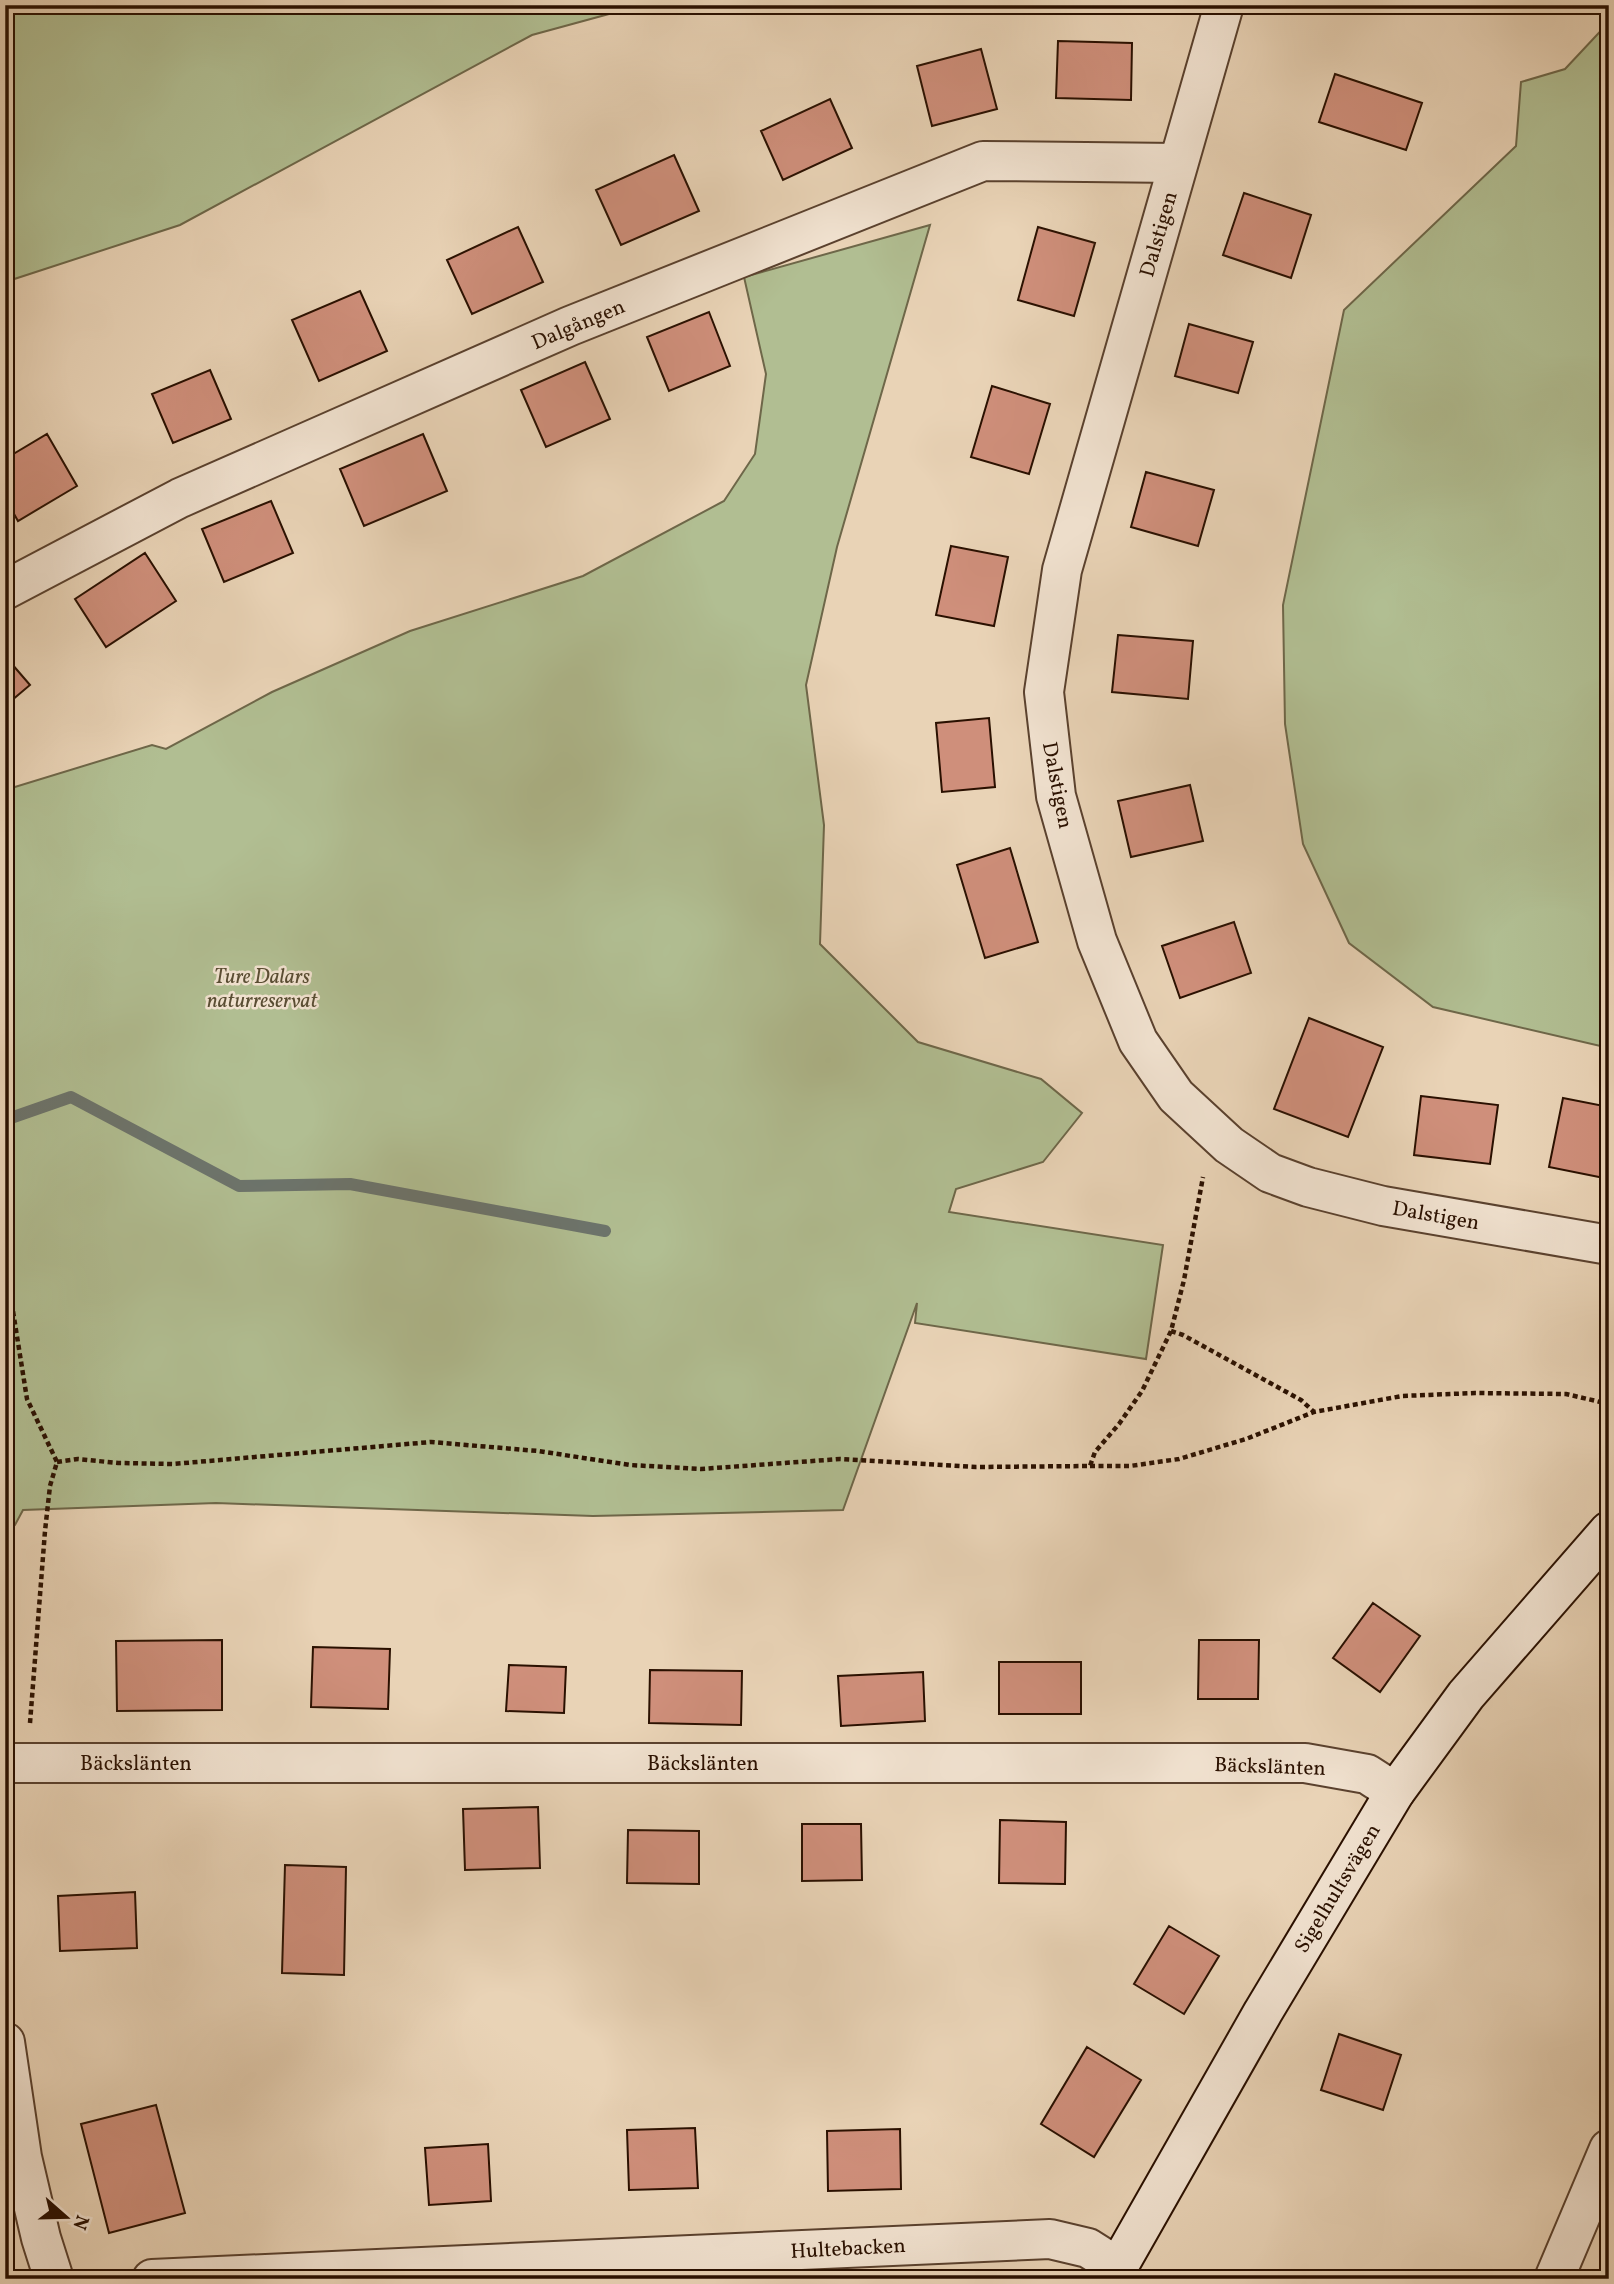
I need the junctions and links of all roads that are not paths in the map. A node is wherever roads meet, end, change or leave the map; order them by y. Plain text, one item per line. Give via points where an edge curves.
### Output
1 (1224, 5) edge
2 (1178, 163) junction
3 (5, 590) edge
4 (1609, 1245) edge
5 (1609, 1531) edge
6 (16, 1763) edge
7 (1395, 1792) junction
8 (5, 2042) edge
9 (1609, 2149) edge
10 (1116, 2273) edge
11 (54, 2279) edge
12 (152, 2279) edge
13 (1554, 2279) edge

1 - 2 street, Dalstigen
2 - 3 street, Dalgången via 983,162 570,326 180,498
2 - 4 street, Dalstigen via 1062,570 1044,692 1056,796 1097,942 1139,1041 1176,1096 1229,1145 1270,1173 1383,1206
5 - 7 street, Sigelhultsvägen via 1466,1695
6 - 7 street, Bäckslänten via 1305,1763 1367,1774
7 - 10 street, Sigelhultsvägen via 1263,2012
8 - 11 street via 22,2157
9 - 13 street
10 - 12 street, Hultebacken via 1088,2248 1050,2239

